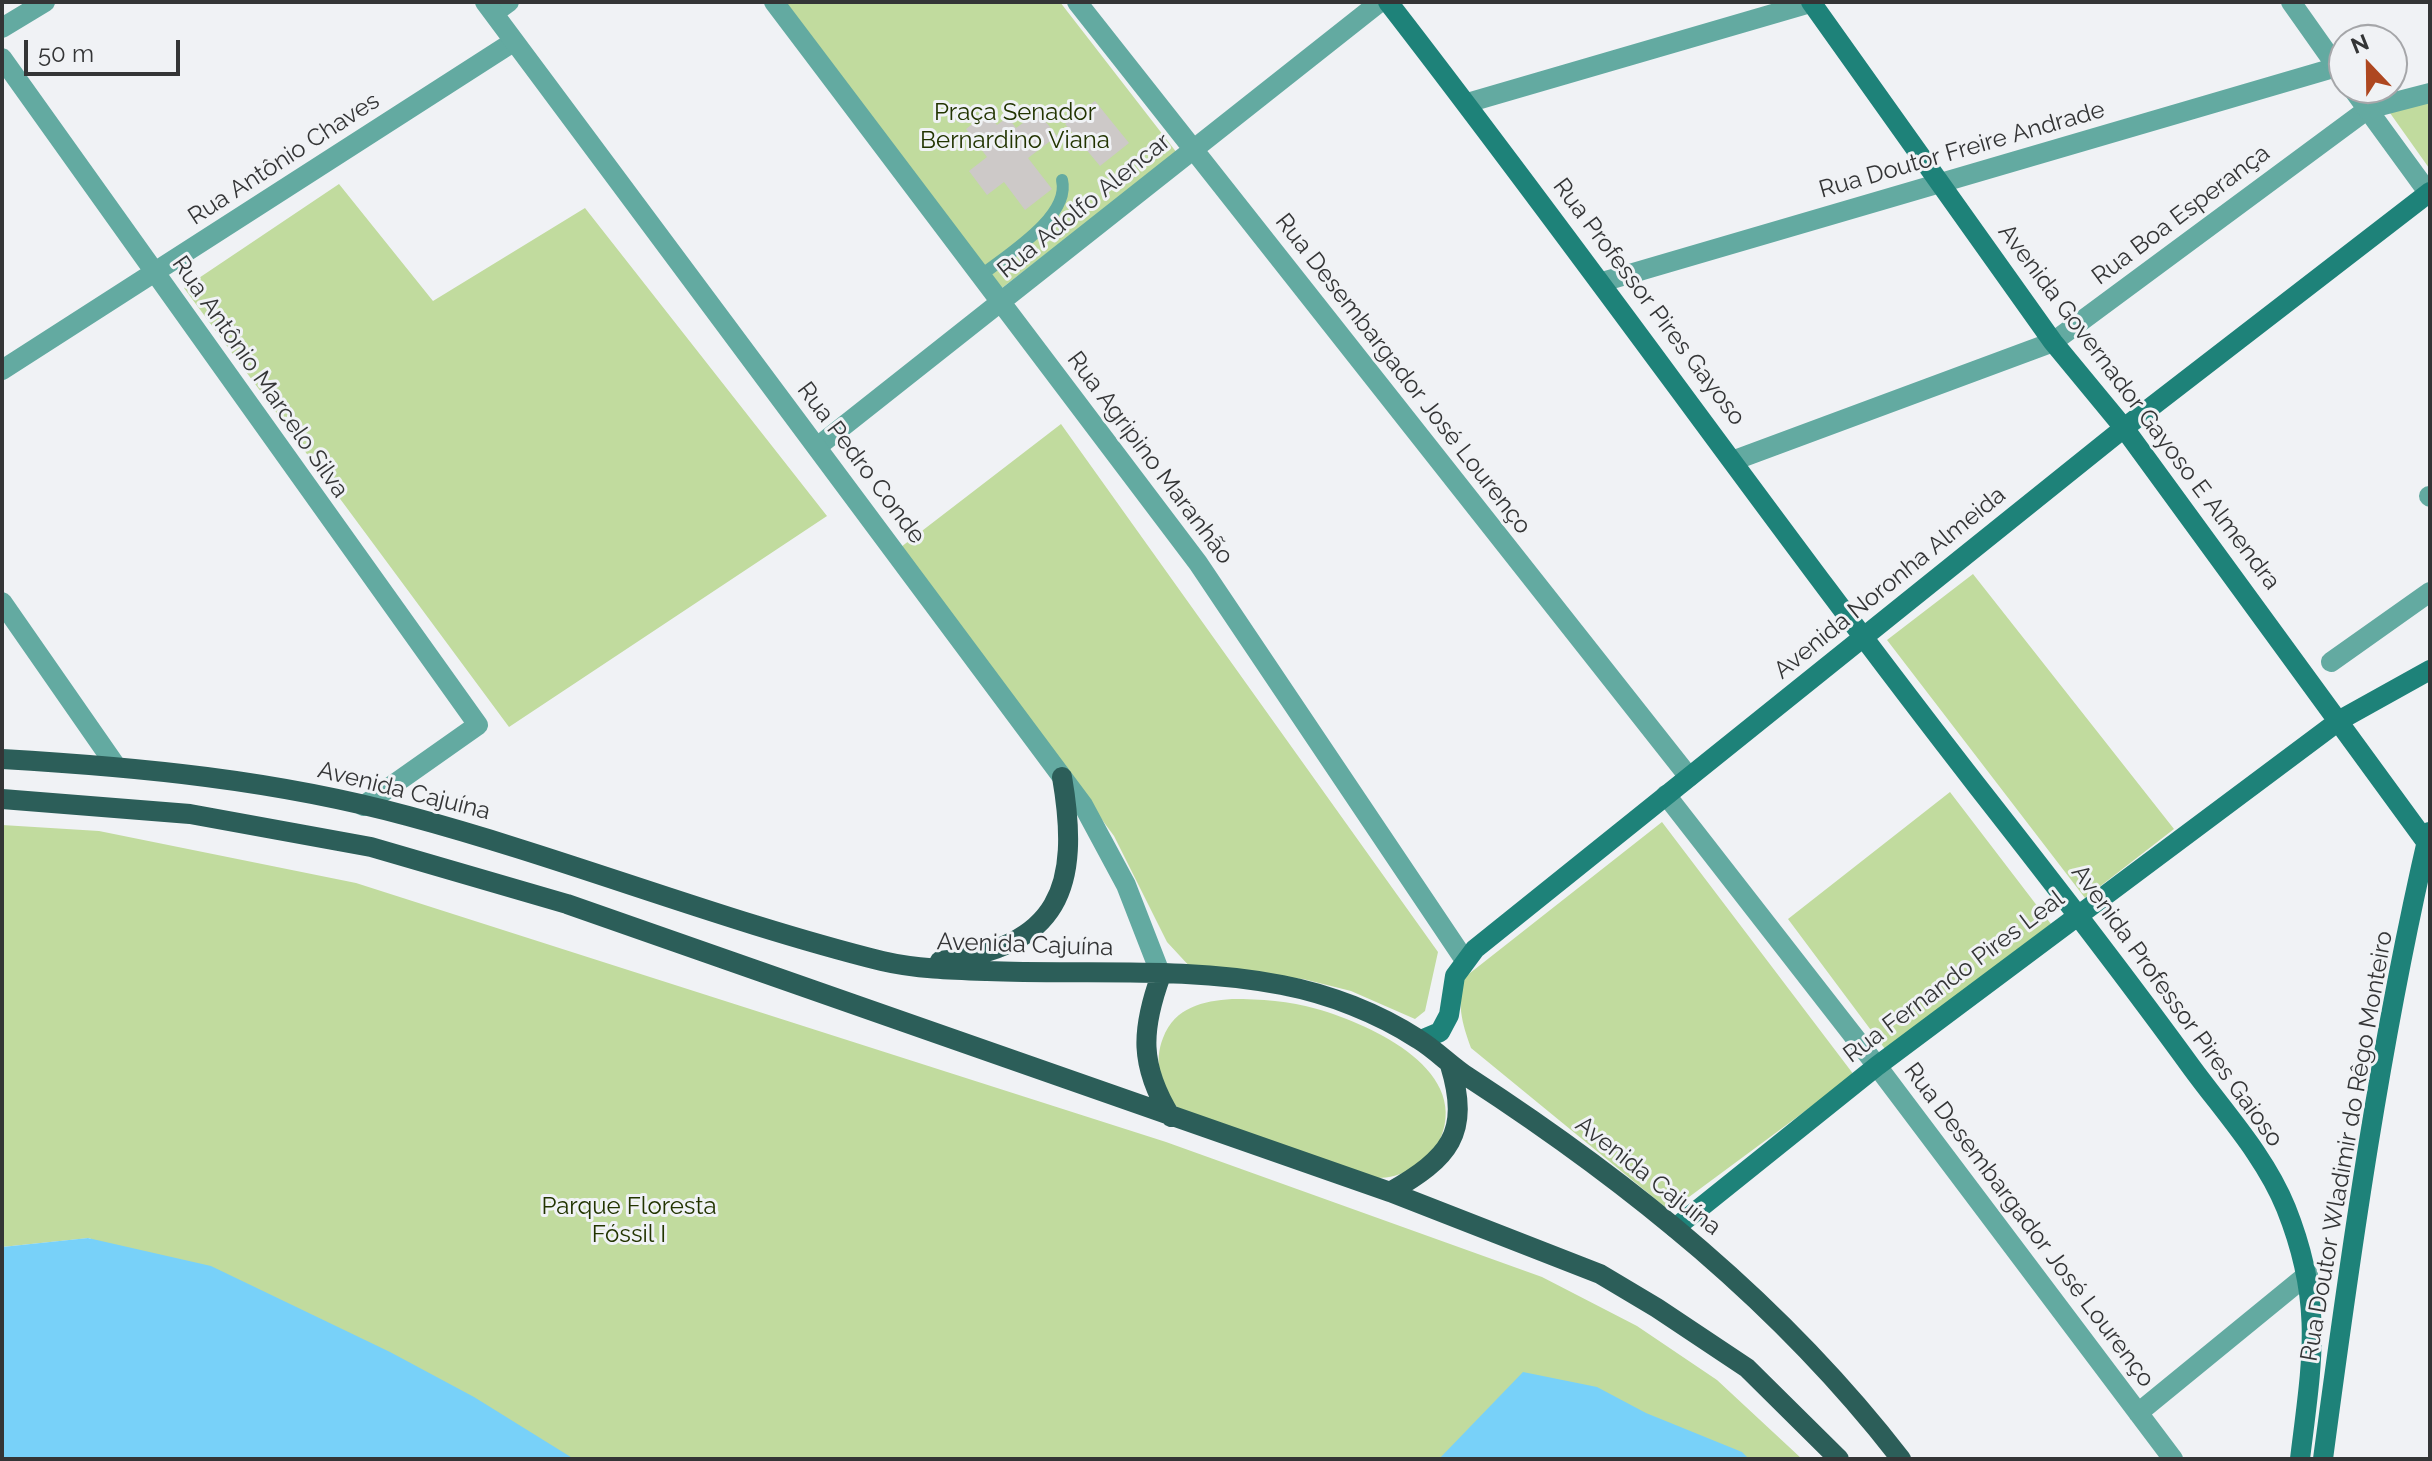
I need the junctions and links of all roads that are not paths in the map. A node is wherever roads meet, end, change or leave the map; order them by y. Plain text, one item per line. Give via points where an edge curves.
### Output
1 (45, 2) edge
2 (774, 2) edge
3 (1077, 2) edge
4 (1380, 2) edge
5 (1388, 2) edge
6 (1812, 2) edge
7 (2291, 2) edge
8 (496, 6) edge
9 (2, 28) edge
10 (513, 42) junction
11 (2328, 55) edge
12 (2, 58) edge
13 (2328, 75) edge
14 (2430, 93) edge
15 (1467, 103) junction
16 (2364, 104) edge
17 (2368, 109) junction
18 (1194, 151) junction
19 (1062, 180) dead end
20 (1939, 183) junction
21 (2429, 193) edge
22 (154, 273) junction
23 (979, 277) junction
24 (1602, 282) junction
25 (1001, 305) junction
26 (2053, 342) junction
27 (2, 370) edge
28 (2124, 428) junction
29 (817, 447) junction
30 (1735, 460) junction
31 (2430, 592) edge
32 (2, 602) edge
33 (1864, 636) junction
34 (2331, 662) dead end
35 (2430, 670) edge
36 (2340, 720) junction
37 (2, 759) edge
38 (116, 766) junction
39 (1062, 777) junction
40 (1689, 777) junction
41 (1666, 795) junction
42 (2, 799) edge
43 (363, 806) junction
44 (2428, 836) edge
45 (2080, 915) junction
46 (1464, 959) junction
47 (901, 965) junction
48 (1161, 975) junction
49 (1421, 1040) junction
50 (1450, 1065) junction
51 (1877, 1066) junction
52 (1171, 1117) junction
53 (1390, 1192) junction
54 (1675, 1228) junction
55 (2308, 1274) junction
56 (2138, 1413) junction
57 (1839, 1459) edge
58 (1901, 1459) edge
59 (2173, 1459) edge
60 (2300, 1459) edge
61 (2323, 1459) edge

1 - 9 street
2 - 23 street, Rua Agripino Maranhão
3 - 18 street, Rua Desembargador José Lourenço
4 - 18 street, Rua Adolfo Alencar
5 - 15 main road, Rua Professor Pires Gayoso
6 - 15 street
6 - 20 main road, Avenida Governador Gayoso E Almendra
7 - 11 street
8 - 10 street, Rua Pedro Conde
10 - 22 street, Rua Antônio Chaves
10 - 29 street, Rua Pedro Conde
12 - 22 street, Rua Antônio Marcelo Silva
13 - 20 street, Rua Doutor Freire Andrade
14 - 17 street, Rua Boa Esperança
15 - 24 main road, Rua Professor Pires Gayoso
16 - 17 street
17 - 21 street
17 - 26 street, Rua Boa Esperança
18 - 25 street, Rua Adolfo Alencar
18 - 40 street, Rua Desembargador José Lourenço
19 - 23 lane via 1064,188 1051,218
20 - 24 street, Rua Doutor Freire Andrade
20 - 26 main road, Avenida Governador Gayoso E Almendra
21 - 28 main road, Avenida Noronha Almeida
22 - 27 street, Rua Antônio Chaves
22 - 43 street, Rua Antônio Marcelo Silva via 478,725
23 - 25 street, Rua Agripino Maranhão
24 - 30 main road, Rua Professor Pires Gayoso
25 - 29 street, Rua Adolfo Alencar
25 - 46 street, Rua Agripino Maranhão via 1198,563
26 - 28 main road, Avenida Governador Gayoso E Almendra
26 - 30 street, Rua Boa Esperança
28 - 33 main road, Avenida Noronha Almeida
28 - 36 main road, Avenida Governador Gayoso E Almendra
29 - 39 street, Rua Pedro Conde
30 - 33 main road, Rua Professor Pires Gayoso
31 - 34 street
32 - 38 street
33 - 40 main road, Avenida Noronha Almeida
33 - 45 main road, Avenida Professor Pires Gaioso
35 - 36 main road, Rua Fernando Pires Leal
36 - 44 main road, Avenida Governador Gayoso E Almendra
36 - 45 main road, Rua Fernando Pires Leal
37 - 38 main road, Avenida Cajuína
38 - 43 main road, Avenida Cajuína via 249,781
39 - 47 main road via 1070,823 1068,864 1060,893 1044,920 1012,943 989,951
39 - 48 street, Rua Pedro Conde via 1126,885
40 - 41 main road, Avenida Noronha Almeida
41 - 46 main road, Avenida Noronha Almeida
41 - 51 street, Rua Desembargador José Lourenço
42 - 52 main road via 190,814 371,847 567,904
43 - 47 main road, Avenida Cajuína
44 - 61 main road, Rua Doutor Wladimir do Rêgo Monteiro via 2385,1056
45 - 51 main road, Rua Fernando Pires Leal
45 - 55 main road, Avenida Professor Pires Gaioso via 2256,1155 2284,1202
46 - 49 main road via 1440,1032
47 - 48 main road, Avenida Cajuína
48 - 49 main road, Avenida Cajuína via 1223,975 1287,985 1360,1007
48 - 52 main road via 1146,1015 1147,1053 1154,1085
49 - 50 main road, Avenida Cajuína
50 - 53 main road via 1460,1112 1453,1140 1423,1173
50 - 54 main road, Avenida Cajuína
51 - 54 main road, Rua Fernando Pires Leal
51 - 56 street, Rua Desembargador José Lourenço
52 - 53 main road
53 - 57 main road via 1600,1274 1747,1368
54 - 58 main road, Avenida Cajuína via 1781,1319
55 - 56 street
55 - 60 main road, Avenida Professor Pires Gaioso via 2314,1338
56 - 59 street, Rua Desembargador José Lourenço

